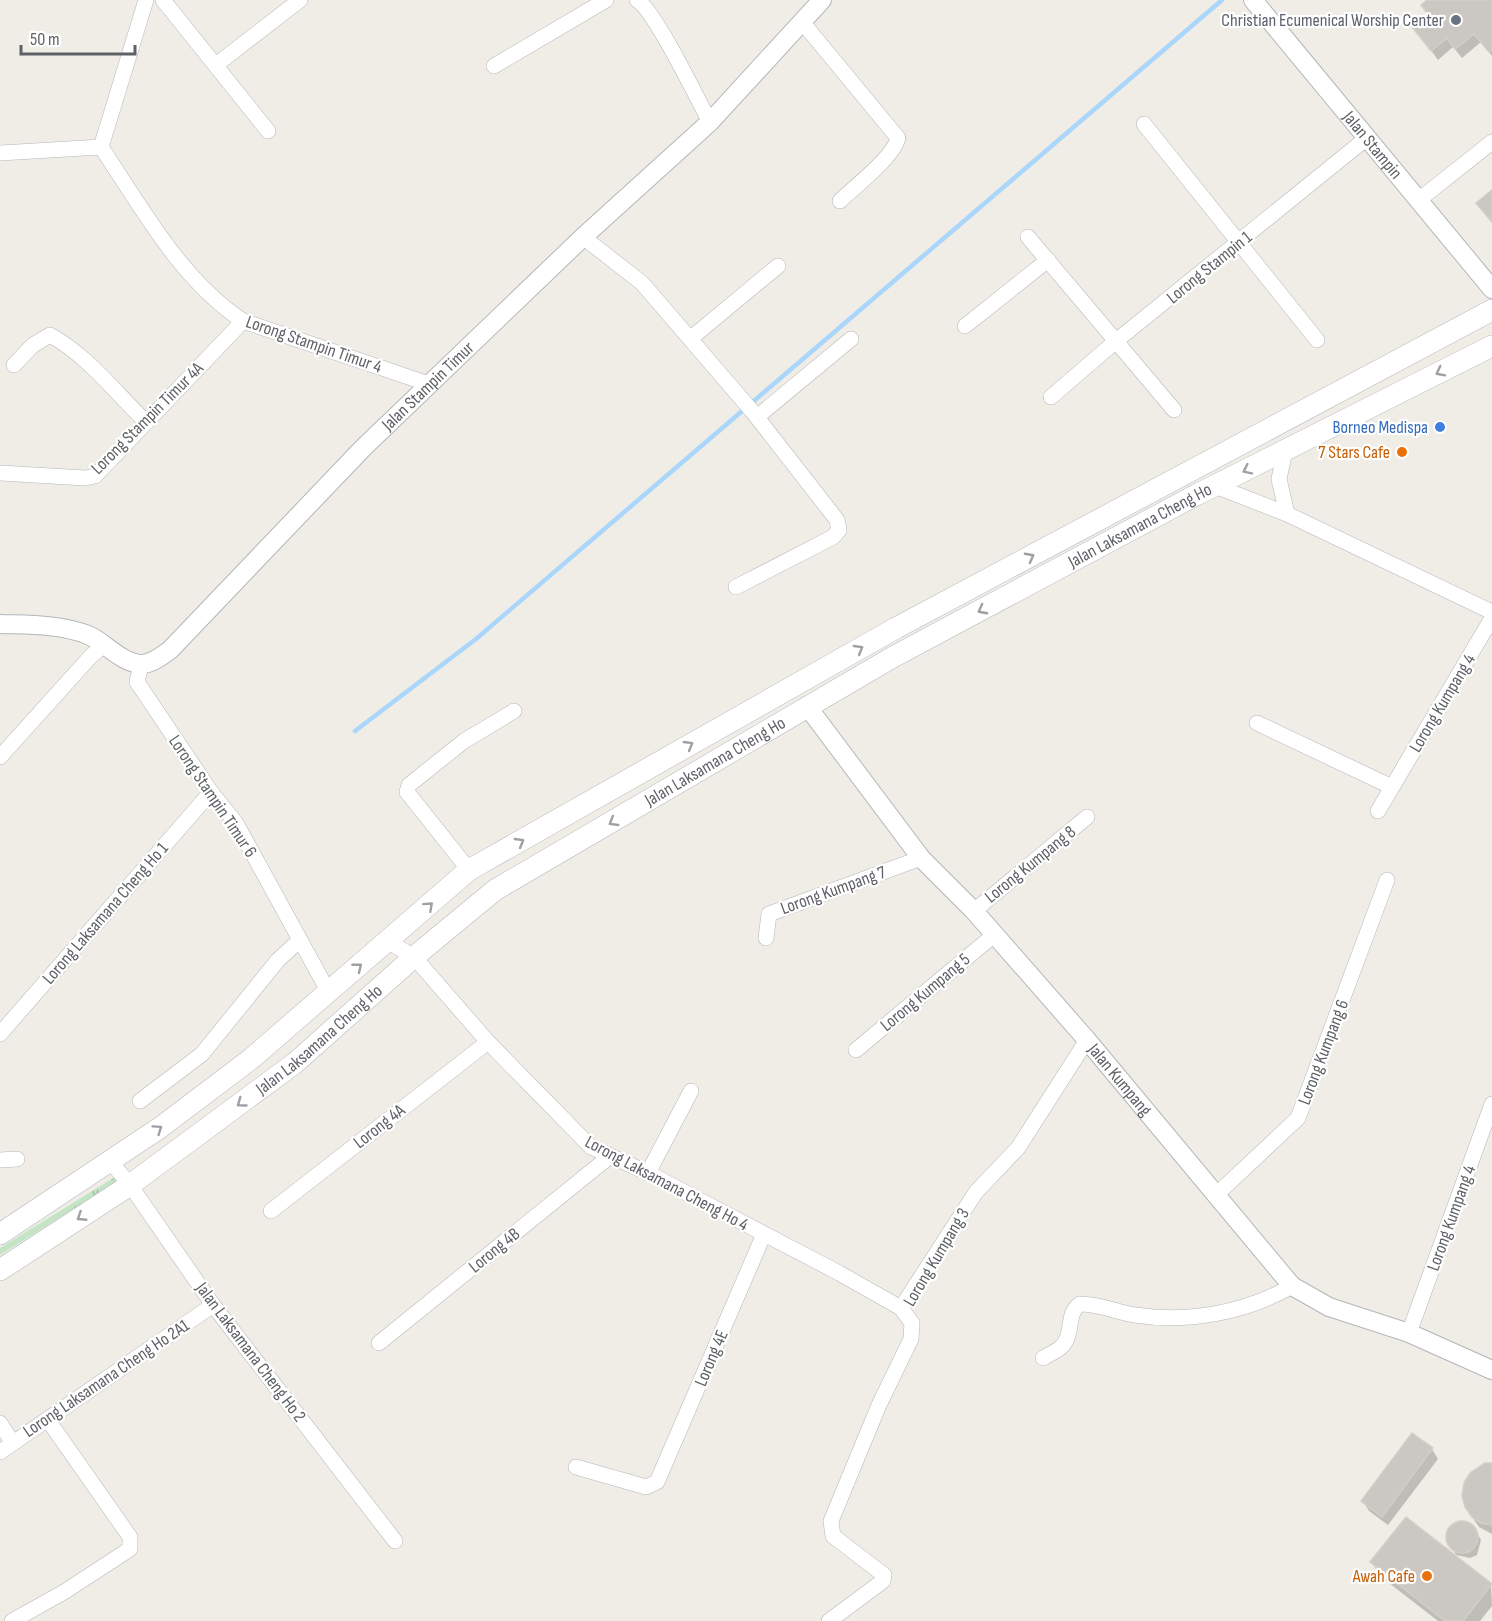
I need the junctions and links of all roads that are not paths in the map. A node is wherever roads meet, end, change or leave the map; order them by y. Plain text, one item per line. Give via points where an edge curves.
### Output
1 (146, 0) edge
2 (163, 0) edge
3 (300, 0) edge
4 (606, 0) edge
5 (637, 0) edge
6 (822, 0) edge
7 (1253, 0) edge
8 (803, 23) junction
9 (216, 65) junction
10 (494, 66) dead end
11 (710, 122) junction
12 (1144, 124) dead end
13 (268, 131) dead end
14 (1368, 138) junction
15 (1492, 142) edge
16 (101, 147) junction
17 (0, 153) edge
18 (1420, 199) junction
19 (840, 201) dead end
20 (583, 237) junction
21 (1028, 237) dead end
22 (1239, 243) junction
23 (1048, 260) junction
24 (778, 266) dead end
25 (1492, 289) edge
26 (1492, 310) edge
27 (243, 321) junction
28 (965, 326) dead end
29 (690, 339) junction
30 (851, 339) dead end
31 (1317, 340) dead end
32 (1116, 341) junction
33 (1492, 346) edge
34 (14, 365) dead end
35 (429, 384) junction
36 (1051, 397) dead end
37 (1174, 410) dead end
38 (755, 414) junction
39 (146, 422) junction
40 (1285, 451) junction
41 (0, 473) edge
42 (1215, 486) junction
43 (1287, 514) junction
44 (736, 587) dead end
45 (1492, 612) edge
46 (1492, 618) edge
47 (0, 624) edge
48 (104, 645) junction
49 (141, 664) junction
50 (807, 706) junction
51 (513, 711) dead end
52 (1257, 723) dead end
53 (0, 757) edge
54 (1392, 787) junction
55 (211, 792) junction
56 (1378, 811) dead end
57 (1087, 817) dead end
58 (921, 858) junction
59 (469, 870) junction
60 (1387, 880) dead end
61 (974, 910) junction
62 (994, 935) junction
63 (766, 938) dead end
64 (300, 940) junction
65 (388, 942) junction
66 (414, 957) junction
67 (328, 992) junction
68 (0, 1034) edge
69 (1087, 1040) junction
70 (488, 1042) junction
71 (856, 1050) dead end
72 (691, 1091) dead end
73 (140, 1101) dead end
74 (1492, 1104) edge
75 (609, 1157) junction
76 (16, 1159) dead end
77 (0, 1160) edge
78 (110, 1161) junction
79 (648, 1173) junction
80 (130, 1185) junction
81 (1216, 1195) junction
82 (271, 1211) dead end
83 (0, 1234) edge
84 (764, 1234) junction
85 (0, 1270) edge
86 (1292, 1286) junction
87 (213, 1305) junction
88 (901, 1308) junction
89 (1409, 1333) junction
90 (379, 1343) dead end
91 (1042, 1358) dead end
92 (1492, 1370) edge
93 (48, 1420) junction
94 (0, 1423) edge
95 (6, 1447) edge
96 (576, 1467) dead end
97 (395, 1541) dead end
98 (12, 1621) edge
99 (829, 1621) edge

1 - 16 street
2 - 9 street
3 - 9 street
4 - 10 street
5 - 11 street via 643,3
6 - 8 street, Jalan Stampin Timur
7 - 14 street, Jalan Stampin
8 - 11 street, Jalan Stampin Timur
8 - 19 street via 898,138 885,158
9 - 13 street
11 - 20 street, Jalan Stampin Timur
12 - 22 street
14 - 18 street, Jalan Stampin
14 - 22 street, Lorong Stampin 1
15 - 18 street
16 - 17 street
16 - 27 street, Lorong Stampin Timur 4 via 170,249 218,304
18 - 25 street, Jalan Stampin
20 - 29 street via 642,283
20 - 35 street, Jalan Stampin Timur
21 - 23 street
22 - 31 street
22 - 32 street, Lorong Stampin 1
23 - 28 street
23 - 32 street
24 - 29 street
59 -> 26 main road, Jalan Laksamana Cheng Ho via 896,628
27 - 35 street, Lorong Stampin Timur 4
27 - 39 street, Lorong Stampin Timur 4A
29 - 38 street
30 - 38 street
32 - 36 street, Lorong Stampin 1
32 - 37 street
33 -> 40 main road, Jalan Laksamana Cheng Ho
34 - 39 street via 33,345 50,335 86,360
35 - 49 street, Jalan Stampin Timur via 181,640 157,659
38 - 44 street via 837,520 838,530 833,537
39 - 41 street, Lorong Stampin Timur 4A via 95,476
40 -> 42 main road, Jalan Laksamana Cheng Ho
40 - 43 street via 1279,479
42 - 43 street
42 -> 50 main road, Jalan Laksamana Cheng Ho
43 - 45 street
46 - 54 street, Lorong Kumpang 4
47 - 48 street via 52,626 88,635
48 - 49 street
48 - 53 street
49 - 55 street, Lorong Stampin Timur 6 via 137,682
50 - 58 street, Jalan Kumpang
50 -> 66 main road, Jalan Laksamana Cheng Ho via 495,890
51 - 59 street via 464,741 409,785 407,792
52 - 54 street
54 - 56 street, Lorong Kumpang 4
55 - 64 street, Lorong Stampin Timur 6 via 236,823
55 - 68 street, Lorong Laksamana Cheng Ho 1
57 - 61 street, Lorong Kumpang 8
58 - 61 street, Jalan Kumpang
58 - 63 street, Lorong Kumpang 7 via 769,914
65 -> 59 main road, Jalan Laksamana Cheng Ho
60 - 81 street, Lorong Kumpang 6 via 1298,1118
61 - 62 street, Jalan Kumpang
62 - 69 street, Jalan Kumpang
62 - 71 street, Lorong Kumpang 5
64 - 67 street, Lorong Stampin Timur 6
64 - 73 street via 278,960 202,1054
65 - 66 street, Lorong Laksamana Cheng Ho 4
67 -> 65 main road, Jalan Laksamana Cheng Ho
66 - 70 street, Lorong Laksamana Cheng Ho 4
66 -> 80 main road, Jalan Laksamana Cheng Ho via 295,1063
78 -> 67 main road, Jalan Laksamana Cheng Ho via 252,1058
69 - 81 street, Jalan Kumpang
69 - 88 street, Lorong Kumpang 3 via 1018,1148 976,1191
70 - 75 street, Lorong Laksamana Cheng Ho 4 via 575,1133
70 - 82 street, Lorong 4A
72 - 79 street
74 - 89 street, Lorong Kumpang 4
75 - 79 street, Lorong Laksamana Cheng Ho 4
75 - 90 street, Lorong 4B
76 - 77 street
78 - 80 street, Jalan Laksamana Cheng Ho 2
78 - 83 main road, Jalan Laksamana Cheng Ho
79 - 84 street, Lorong Laksamana Cheng Ho 4
80 -> 85 main road, Jalan Laksamana Cheng Ho
80 - 87 street, Jalan Laksamana Cheng Ho 2
81 - 86 street, Jalan Kumpang
84 - 88 street, Lorong Laksamana Cheng Ho 4
84 - 96 street, Lorong 4E via 657,1482 646,1487
86 - 89 street, Jalan Kumpang via 1329,1307
86 - 91 street via 1268,1299 1179,1320 1080,1304 1071,1314 1065,1342
87 - 93 street, Lorong Laksamana Cheng Ho 2A1
87 - 97 street, Jalan Laksamana Cheng Ho 2
88 - 99 street, Lorong Kumpang 3 via 912,1323 911,1339 879,1405 830,1528 833,1536 884,1575 883,1581
89 - 92 street, Jalan Kumpang
93 - 95 street, Lorong Laksamana Cheng Ho 2A1
93 - 98 street via 130,1537 130,1549
94 - 95 street

